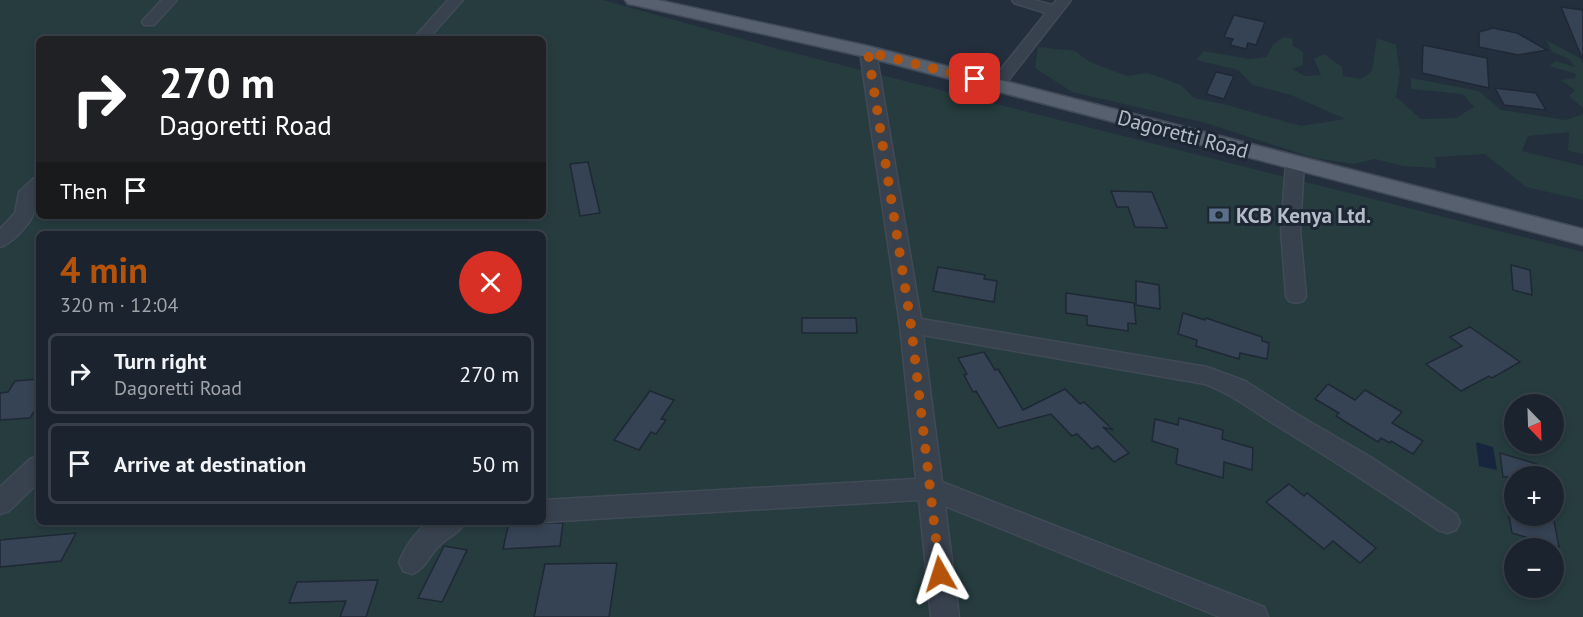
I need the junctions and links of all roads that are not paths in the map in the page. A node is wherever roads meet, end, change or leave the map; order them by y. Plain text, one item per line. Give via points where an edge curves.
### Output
1 (170, 0) edge
2 (456, 0) edge
3 (634, 0) edge
4 (684, 0) edge
5 (1019, 0) edge
6 (1060, 6) edge
7 (149, 22) dead end
8 (783, 31) junction
9 (423, 36) edge
10 (868, 52) junction
11 (997, 84) junction
12 (1295, 164) junction
13 (36, 186) edge
14 (1583, 237) edge
15 (0, 241) edge
16 (1296, 296) dead end
17 (911, 325) junction
18 (36, 469) edge
19 (930, 489) junction
20 (0, 503) edge
21 (546, 511) edge
22 (1447, 522) dead end
23 (447, 525) edge
24 (412, 562) dead end
25 (945, 617) edge
26 (1254, 617) edge

1 - 7 street
2 - 9 street
3 - 8 main road, Dagoretti Road
4 - 8 main road, Dagoretti Road
5 - 6 street
6 - 11 street
8 - 10 main road, Dagoretti Road
10 - 11 main road, Dagoretti Road
10 - 17 street
11 - 12 main road, Dagoretti Road
12 - 14 main road, Dagoretti Road
12 - 16 street via 1290,257
13 - 15 street via 26,196 24,215
17 - 19 street
17 - 22 street via 1207,376 1237,387 1364,465
18 - 20 street
19 - 21 street
19 - 25 street
19 - 26 street
23 - 24 street via 419,547

